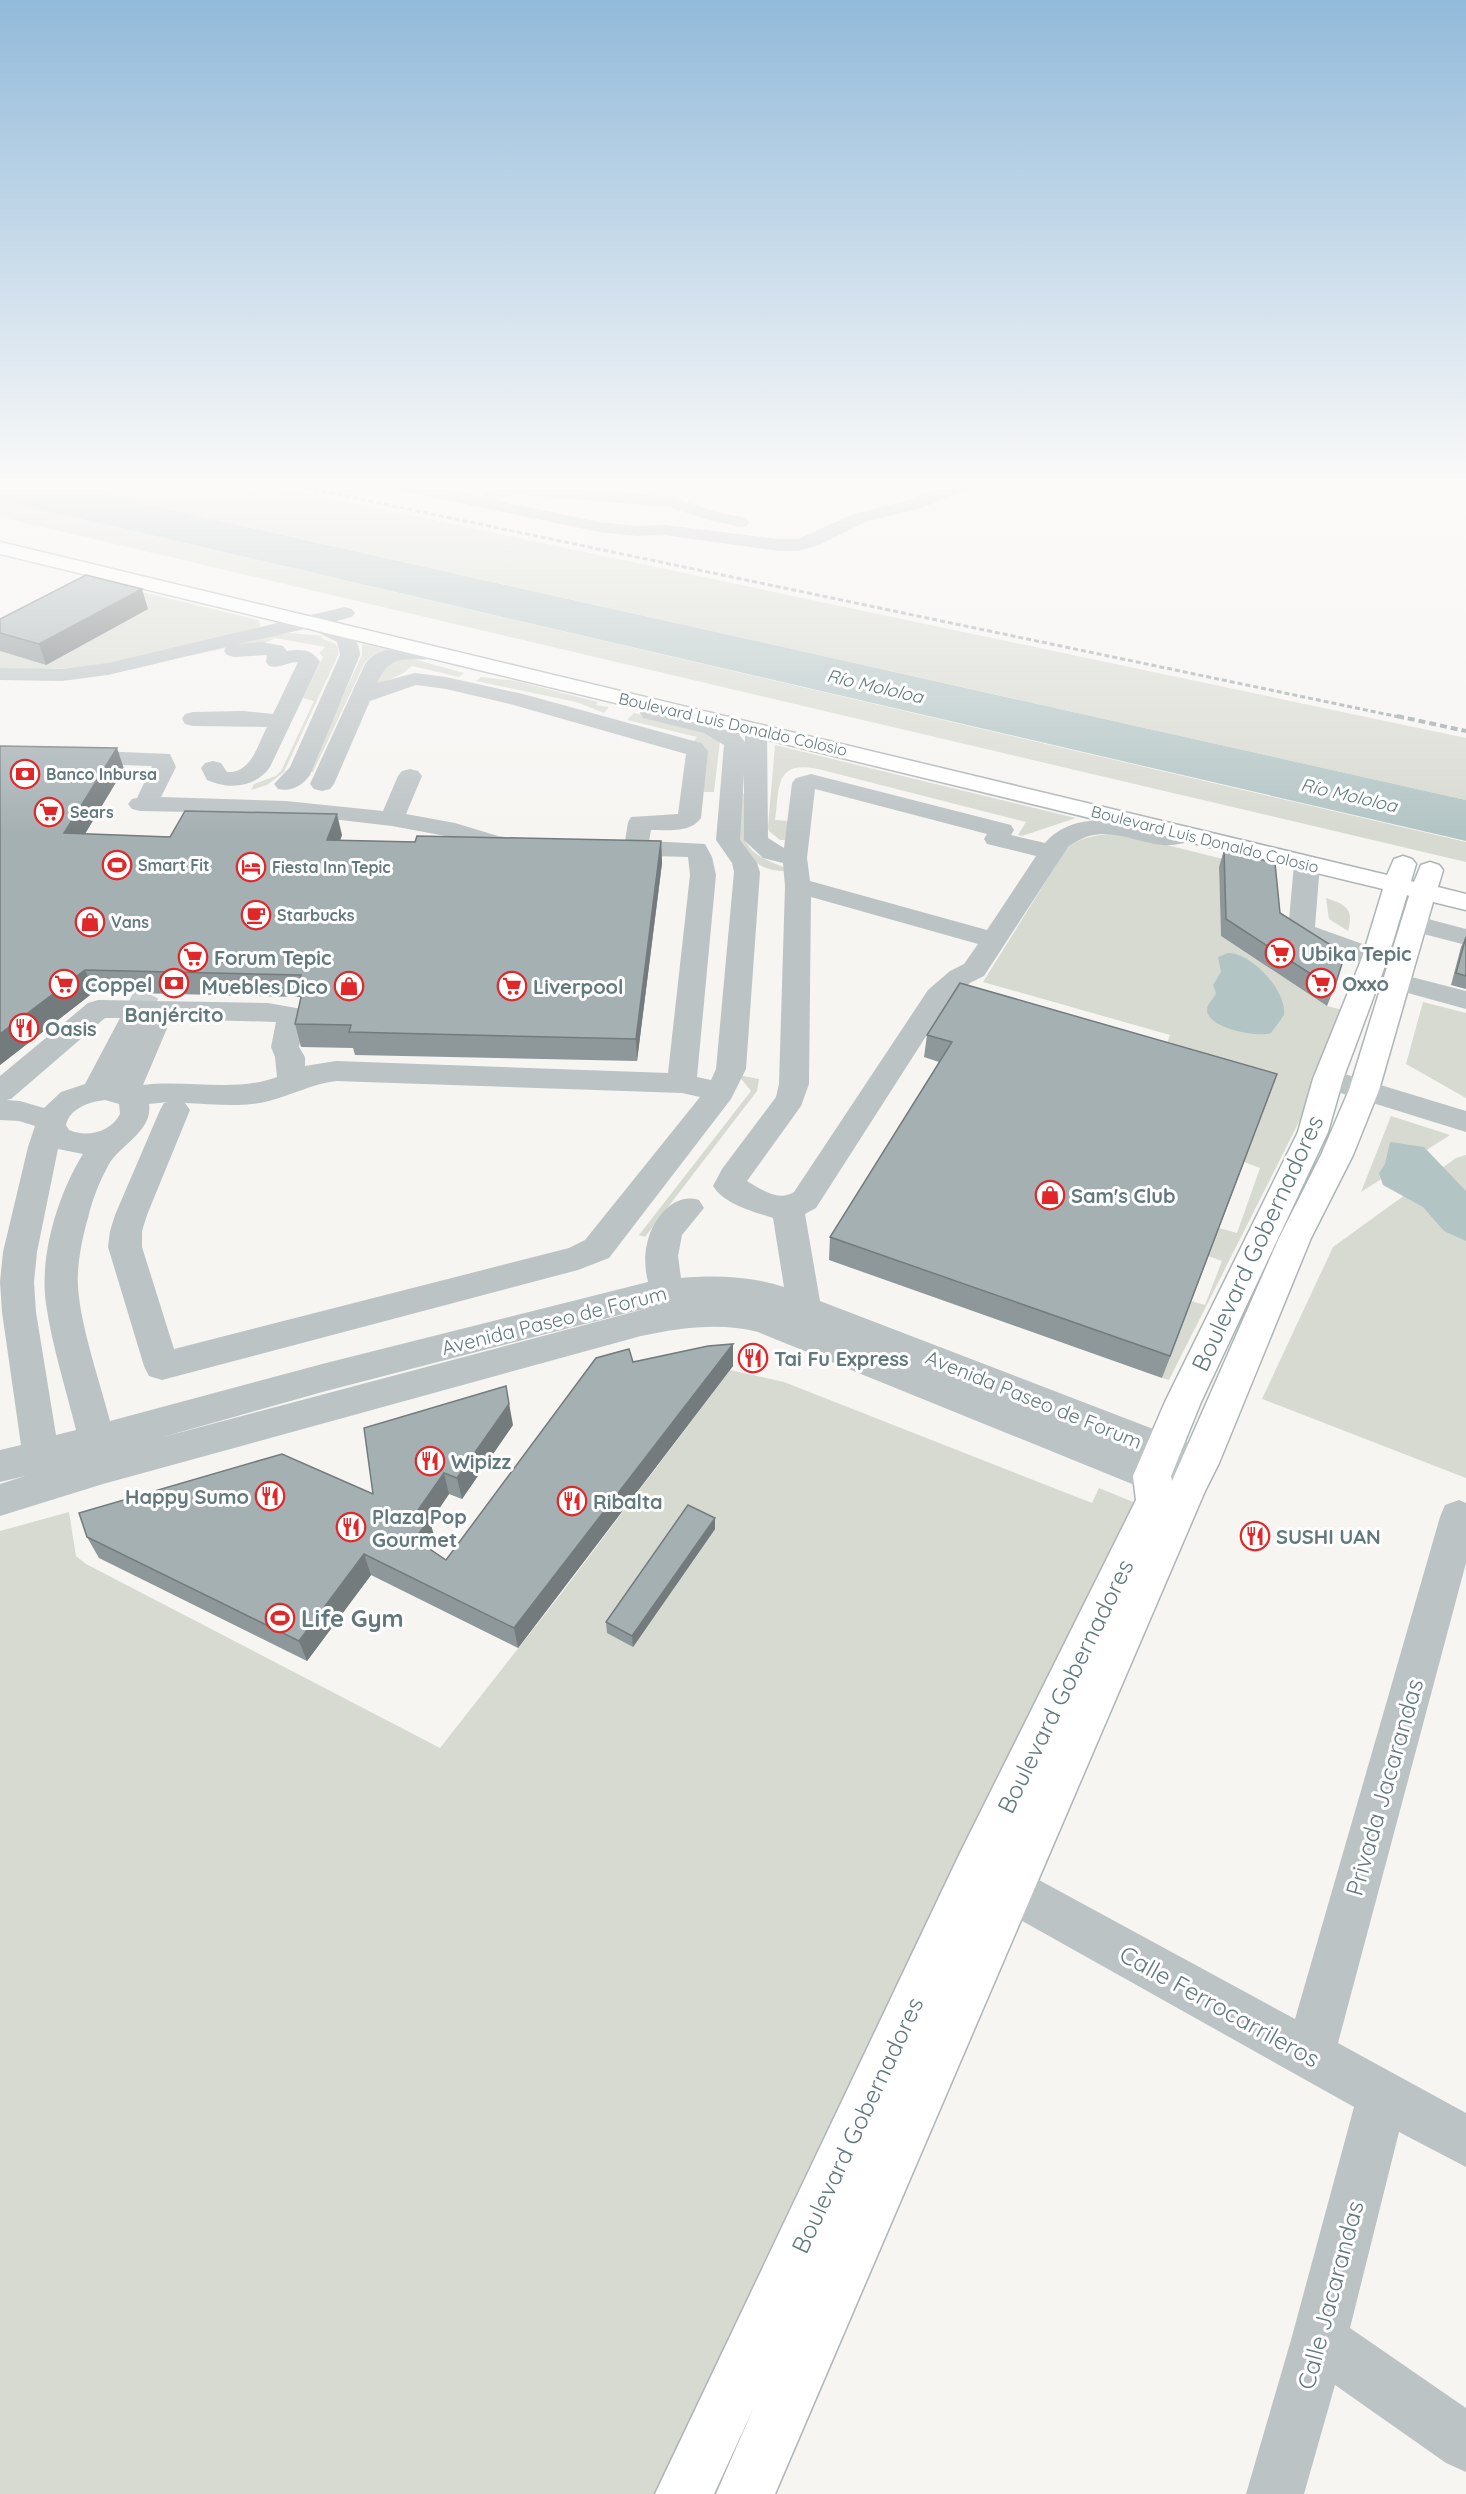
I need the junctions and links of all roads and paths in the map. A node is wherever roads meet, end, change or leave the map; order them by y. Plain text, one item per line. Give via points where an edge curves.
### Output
1 (223, 602) edge
2 (300, 602) edge
3 (345, 613) junction
4 (311, 624) junction
5 (435, 653) junction
6 (0, 674) edge
7 (548, 680) junction
8 (0, 686) edge
9 (360, 697) junction
10 (631, 700) junction
11 (747, 707) junction
12 (193, 719) dead end
13 (281, 721) junction
14 (756, 729) junction
15 (0, 754) edge
16 (410, 776) dead end
17 (1036, 777) junction
18 (1059, 783) dead end
19 (325, 786) junction
20 (287, 797) junction
21 (191, 806) junction
22 (385, 819) junction
23 (1187, 835) junction
24 (551, 846) edge
25 (712, 847) junction
26 (592, 848) edge
27 (636, 849) junction
28 (1051, 852) junction
29 (795, 858) junction
30 (1307, 864) junction
31 (1413, 881) junction
32 (798, 886) junction
33 (1466, 902) edge
34 (1466, 937) edge
35 (994, 940) junction
36 (1386, 970) junction
37 (1466, 1000) edge
38 (147, 1014) tunnel mouth
39 (292, 1082) junction
40 (682, 1083) junction
41 (1346, 1085) junction
42 (0, 1092) edge
43 (720, 1092) junction
44 (110, 1093) junction
45 (211, 1095) junction
46 (0, 1097) edge
47 (0, 1110) edge
48 (175, 1110) junction
49 (53, 1112) junction
50 (1466, 1122) edge
51 (119, 1133) junction
52 (688, 1208) dead end
53 (789, 1209) junction
54 (670, 1303) junction
55 (807, 1323) junction
56 (101, 1453) junction
57 (0, 1466) edge
58 (1175, 1470) junction
59 (43, 1471) junction
60 (0, 1500) edge
61 (1459, 1517) dead end
62 (994, 1880) junction
63 (1309, 2056) junction
64 (1383, 2095) junction
65 (1466, 2141) edge
66 (1319, 2340) junction
67 (1466, 2443) edge
68 (684, 2494) edge
69 (745, 2494) edge
70 (1275, 2494) edge

1 - 4 main road, Boulevard Luis Donaldo Colosio
2 - 3 main road, Boulevard Luis Donaldo Colosio
3 - 4 street
3 - 11 main road, Boulevard Luis Donaldo Colosio
4 - 5 main road, Boulevard Luis Donaldo Colosio
4 - 6 street via 108,669 62,675
4 - 20 street via 344,637 351,646 350,656
5 - 7 main road, Boulevard Luis Donaldo Colosio
5 - 9 street via 407,652 382,659 375,664
7 - 10 main road, Boulevard Luis Donaldo Colosio
7 - 11 main road via 570,679 740,718 754,714
8 - 13 street via 95,684 252,648 276,650 276,662 295,656 304,656 310,662
9 - 19 street
9 - 27 street via 415,679 446,683 683,744 697,751 689,818 675,824 640,822
10 - 14 main road, Boulevard Luis Donaldo Colosio
10 - 25 street via 636,709 718,729 734,741
11 - 17 main road, Boulevard Luis Donaldo Colosio
12 - 13 street
13 - 21 street via 254,773 227,779 215,775 213,768
14 - 17 main road via 766,724 788,724 1010,777
14 - 23 main road, Boulevard Luis Donaldo Colosio
14 - 29 street via 756,840 772,853
15 - 21 street via 136,758 143,765 128,790 128,800
16 - 22 street
17 - 18 main road, Boulevard Luis Donaldo Colosio
19 - 20 street via 308,780
19 - 22 street
20 - 21 street via 219,807
20 - 22 street
22 - 24 street via 455,830 495,843
23 - 28 street via 1167,838 1094,826 1066,835
23 - 30 main road, Boulevard Luis Donaldo Colosio
25 - 27 street
25 - 40 street via 703,875
25 - 43 street via 734,851 746,864 747,872 731,1070
26 - 27 street
28 - 29 street via 996,839 1002,830 811,781 804,783
28 - 35 street
29 - 32 street
30 - 31 main road, Boulevard Luis Donaldo Colosio
30 - 36 street via 1301,931
31 - 33 main road, Boulevard Luis Donaldo Colosio
31 - 34 street
31 - 36 main road, Boulevard Gobernadores
32 - 35 street
32 - 53 street via 794,1084 790,1099 729,1186 775,1208
35 - 53 street via 974,970 938,996 805,1200
36 - 37 street
36 - 41 main road, Boulevard Gobernadores
38 - 44 street
39 - 40 street via 336,1071
39 - 42 street via 285,1047 292,1015 98,1009
39 - 45 street via 266,1092
40 - 43 street
41 - 50 street
41 - 58 main road, Boulevard Gobernadores via 1337,1155
43 - 48 street via 597,1249 571,1260 162,1366 125,1247 131,1215
44 - 45 street
44 - 49 street via 68,1101
44 - 51 street via 136,1109 134,1119
45 - 48 street
46 - 49 street via 16,1092
47 - 49 street
48 - 51 street
49 - 51 street via 57,1137 75,1144 90,1144
49 - 59 street via 16,1282
51 - 56 street via 94,1162 79,1195 61,1273 63,1304
52 - 54 street via 672,1224 662,1243 661,1265
53 - 55 street
54 - 55 street, Avenida Paseo de Forum via 758,1319
54 - 56 street, Avenida Paseo de Forum
55 - 58 street, Avenida Paseo de Forum
56 - 59 street, Avenida Paseo de Forum
57 - 59 street, Avenida Paseo de Forum
58 - 62 main road, Boulevard Gobernadores via 1172,1525
59 - 60 street, Avenida Paseo de Forum
61 - 63 street, Privada Jacarandas
62 - 63 street, Calle Ferrocarrileros
62 - 68 main road, Boulevard Gobernadores
62 - 69 main road, Boulevard Gobernadores
63 - 64 street, Calle Ferrocarrileros
64 - 65 street, Calle Ferrocarrileros
64 - 66 street, Calle Jacarandas
66 - 67 street
66 - 70 street, Calle Jacarandas

